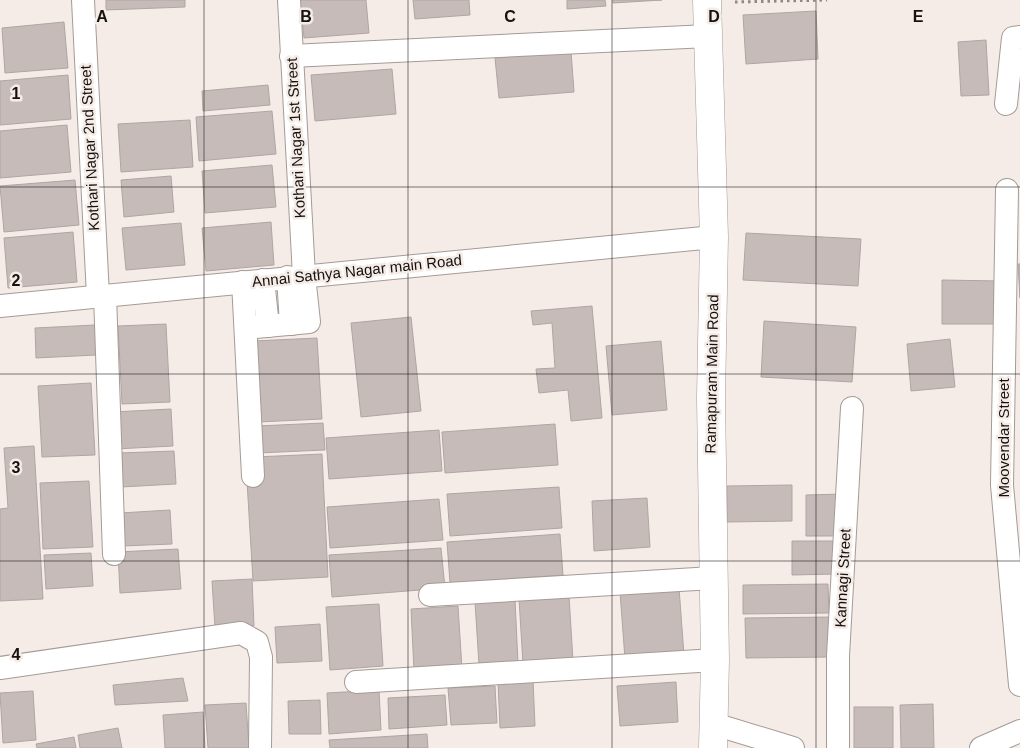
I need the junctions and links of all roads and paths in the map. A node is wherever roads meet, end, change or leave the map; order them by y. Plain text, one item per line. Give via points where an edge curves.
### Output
1 (83, 0) edge
2 (289, 0) edge
3 (827, 0) edge
4 (707, 2) edge
5 (708, 36) junction
6 (1020, 37) edge
7 (291, 56) junction
8 (1006, 104) dead end
9 (1007, 190) dead end
10 (714, 237) junction
11 (296, 277) junction
12 (254, 281) junction
13 (102, 296) junction
14 (0, 306) edge
15 (257, 327) junction
16 (852, 408) dead end
17 (253, 476) dead end
18 (1011, 484) edge
19 (114, 554) dead end
20 (713, 578) junction
21 (430, 595) dead end
22 (715, 660) junction
23 (0, 668) edge
24 (356, 682) dead end
25 (1020, 685) edge
26 (1020, 731) edge
27 (714, 736) edge
28 (260, 748) edge
29 (793, 748) edge
30 (838, 748) edge
31 (981, 748) edge

1 - 13 street, Kothari Nagar 2nd Street
2 - 7 street, Kothari Nagar 1st Street
3 - 4 path
4 - 5 main road, Ramapuram Main Road
5 - 7 street
5 - 10 main road, Ramapuram Main Road
6 - 8 street via 1013,38
7 - 11 street, Kothari Nagar 1st Street
9 - 18 street, Moovendar Street
10 - 11 street, Annai Sathya Nagar main Road
10 - 20 main road, Ramapuram Main Road via 711,398
11 - 12 street, Annai Sathya Nagar main Road
11 - 15 street, Kothari Nagar 1st Street via 291,324
12 - 13 street, Annai Sathya Nagar main Road
12 - 15 street
13 - 14 street, Annai Sathya Nagar main Road
13 - 19 street, Kothari Nagar 2nd Street
15 - 17 street
16 - 30 street, Kannagi Street via 838,656
18 - 25 street, Moovendar Street
20 - 21 street
20 - 22 main road, Ramapuram Main Road
22 - 24 street
22 - 27 main road, Ramapuram Main Road
23 - 28 street via 241,633 257,642 261,657
26 - 31 street
27 - 29 street

